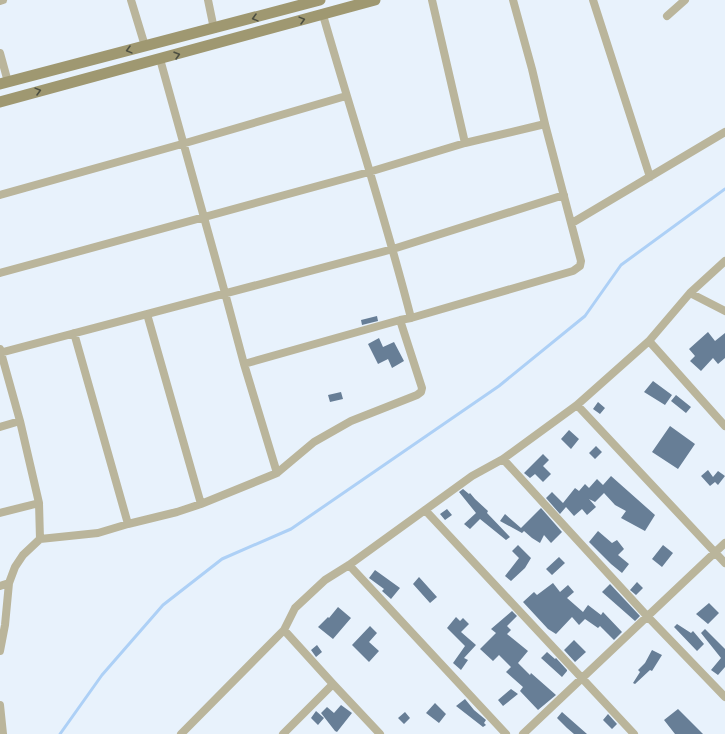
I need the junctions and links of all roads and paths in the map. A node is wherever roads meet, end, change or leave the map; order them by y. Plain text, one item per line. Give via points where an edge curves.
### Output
1 (3, 0) edge
2 (132, 0) edge
3 (208, 0) edge
4 (320, 0) edge
5 (375, 0) edge
6 (432, 0) edge
7 (513, 0) edge
8 (593, 0) edge
9 (685, 0) edge
10 (0, 1) edge
11 (324, 15) junction
12 (667, 16) dead end
13 (214, 29) junction
14 (146, 46) junction
15 (0, 53) edge
16 (160, 60) junction
17 (4, 83) edge
18 (346, 96) junction
19 (0, 102) edge
20 (545, 124) junction
21 (725, 132) edge
22 (465, 142) junction
23 (182, 144) junction
24 (369, 172) junction
25 (650, 177) junction
26 (0, 195) edge
27 (564, 196) junction
28 (203, 218) junction
29 (572, 223) junction
30 (393, 249) junction
31 (725, 261) edge
32 (0, 273) edge
33 (225, 293) junction
34 (690, 293) junction
35 (725, 311) edge
36 (147, 314) junction
37 (411, 318) junction
38 (400, 320) junction
39 (74, 333) junction
40 (650, 341) junction
41 (0, 351) edge
42 (244, 364) junction
43 (577, 405) junction
44 (20, 421) junction
45 (725, 426) edge
46 (0, 427) edge
47 (504, 459) junction
48 (277, 473) junction
49 (39, 503) junction
50 (201, 504) junction
51 (425, 510) junction
52 (0, 513) edge
53 (128, 524) junction
54 (40, 539) junction
55 (725, 543) edge
56 (715, 553) junction
57 (725, 563) edge
58 (349, 565) junction
59 (9, 583) junction
60 (0, 586) edge
61 (647, 616) junction
62 (284, 630) junction
63 (0, 651) edge
64 (582, 679) junction
65 (333, 684) junction
66 (725, 697) edge
67 (0, 705) edge
68 (4, 734) edge
69 (181, 734) edge
70 (283, 734) edge
71 (380, 734) edge
72 (506, 734) edge
73 (523, 734) edge
74 (634, 734) edge

1 - 10 street
2 - 14 street
3 - 13 street
4 -> 13 main road
5 - 11 main road
6 - 22 street
7 - 20 street
8 - 25 street
9 - 12 street
16 -> 11 main road
11 - 18 street
13 - 14 main road
14 -> 17 main road
15 - 17 street
19 -> 16 main road
16 - 23 street
18 - 23 street
18 - 24 street
20 - 22 street
20 - 27 street
21 - 25 street
22 - 24 street
23 - 26 street
23 - 28 street
24 - 28 street
24 - 30 street
25 - 29 street
27 - 29 street
27 - 30 street
28 - 32 street
28 - 33 street
29 - 37 street via 581,261 577,269
30 - 33 street
30 - 37 street
31 - 34 street
33 - 36 street
33 - 42 street
34 - 35 street
34 - 40 street
36 - 39 street
36 - 50 street
37 - 38 street
38 - 42 street
38 - 48 street via 422,388 421,392 351,421 314,442
39 - 41 street
39 - 53 street
40 - 43 street
40 - 45 street
41 - 44 street
42 - 48 street
43 - 47 street
43 - 56 street
44 - 46 street
44 - 49 street
47 - 51 street via 472,476
47 - 61 street
48 - 50 street
49 - 52 street
49 - 54 street
50 - 53 street
51 - 58 street
51 - 64 street
53 - 54 street via 98,532
54 - 59 street via 23,555
55 - 56 street
56 - 57 street
56 - 61 street
58 - 62 street via 325,580 295,608
58 - 72 street
59 - 60 street
59 - 63 street
61 - 64 street
61 - 66 street
62 - 65 street
62 - 69 street
64 - 73 street
64 - 74 street
65 - 70 street
65 - 71 street
67 - 68 street

